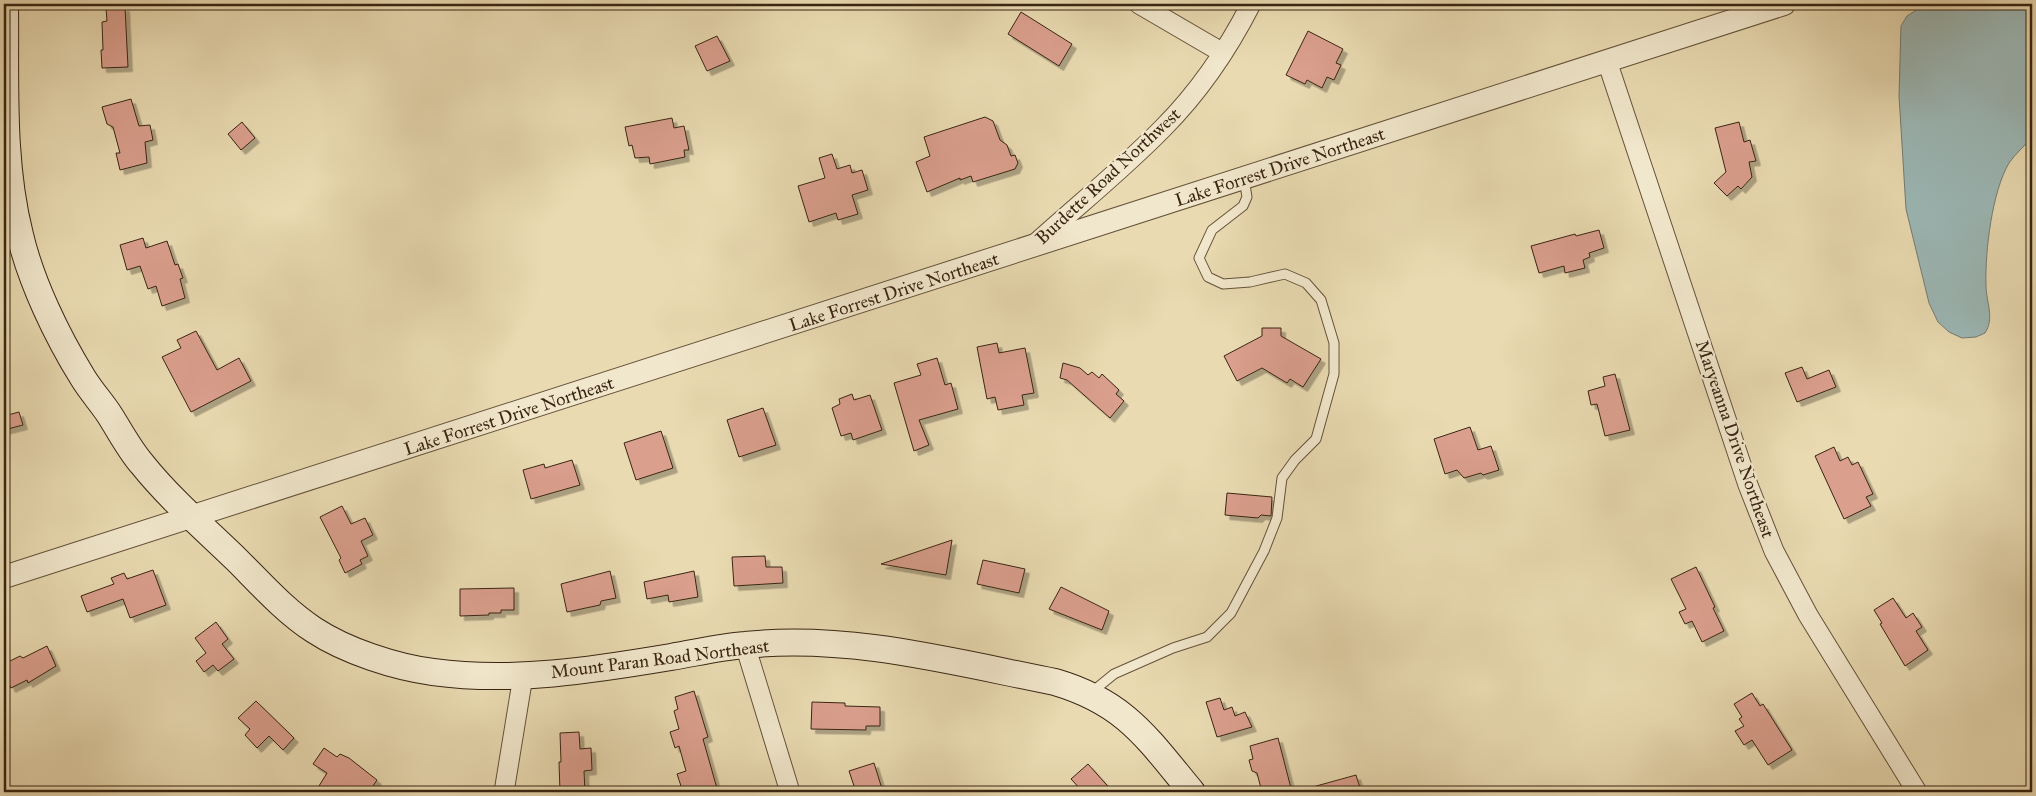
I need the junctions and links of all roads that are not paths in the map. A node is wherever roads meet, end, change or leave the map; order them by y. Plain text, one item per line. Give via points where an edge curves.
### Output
1 (5, 4) edge
2 (1138, 4) edge
3 (1251, 4) edge
4 (1784, 4) edge
5 (4, 37) edge
6 (1223, 53) junction
7 (1608, 61) junction
8 (1244, 179) junction
9 (1030, 248) junction
10 (193, 517) junction
11 (4, 577) edge
12 (745, 645) junction
13 (523, 676) junction
14 (1090, 694) junction
15 (504, 792) edge
16 (790, 792) edge
17 (1192, 792) edge
18 (1917, 792) edge

1 - 5 main road, Mount Paran Road Northeast
2 - 6 street
3 - 6 street, Burdette Road Northwest
4 - 7 street, Lake Forrest Drive Northeast
5 - 10 main road, Mount Paran Road Northeast via 11,194 20,238 34,279 84,379 142,465
6 - 9 street, Burdette Road Northwest via 1196,92 1163,128
7 - 8 street, Lake Forrest Drive Northeast
7 - 18 street, Maryeanna Drive Northeast via 1748,485 1774,551 1808,615
8 - 9 street, Lake Forrest Drive Northeast
8 - 14 lane via 1247,197 1243,206 1212,230 1199,258 1208,277 1224,284 1285,274 1306,284 1321,300 1334,343 1334,374 1323,419 1316,439 1282,478 1277,518 1232,613 1207,637 1114,674
9 - 10 street, Lake Forrest Drive Northeast
10 - 11 street, Lake Forrest Drive Northeast
10 - 13 main road, Mount Paran Road Northeast via 293,614 315,631 341,644 384,661 429,672 476,677
12 - 13 main road, Mount Paran Road Northeast via 604,668
12 - 14 main road, Mount Paran Road Northeast via 866,646 1055,682
12 - 16 street
13 - 15 street
14 - 17 main road, Mount Paran Road Northeast via 1125,716 1144,733

